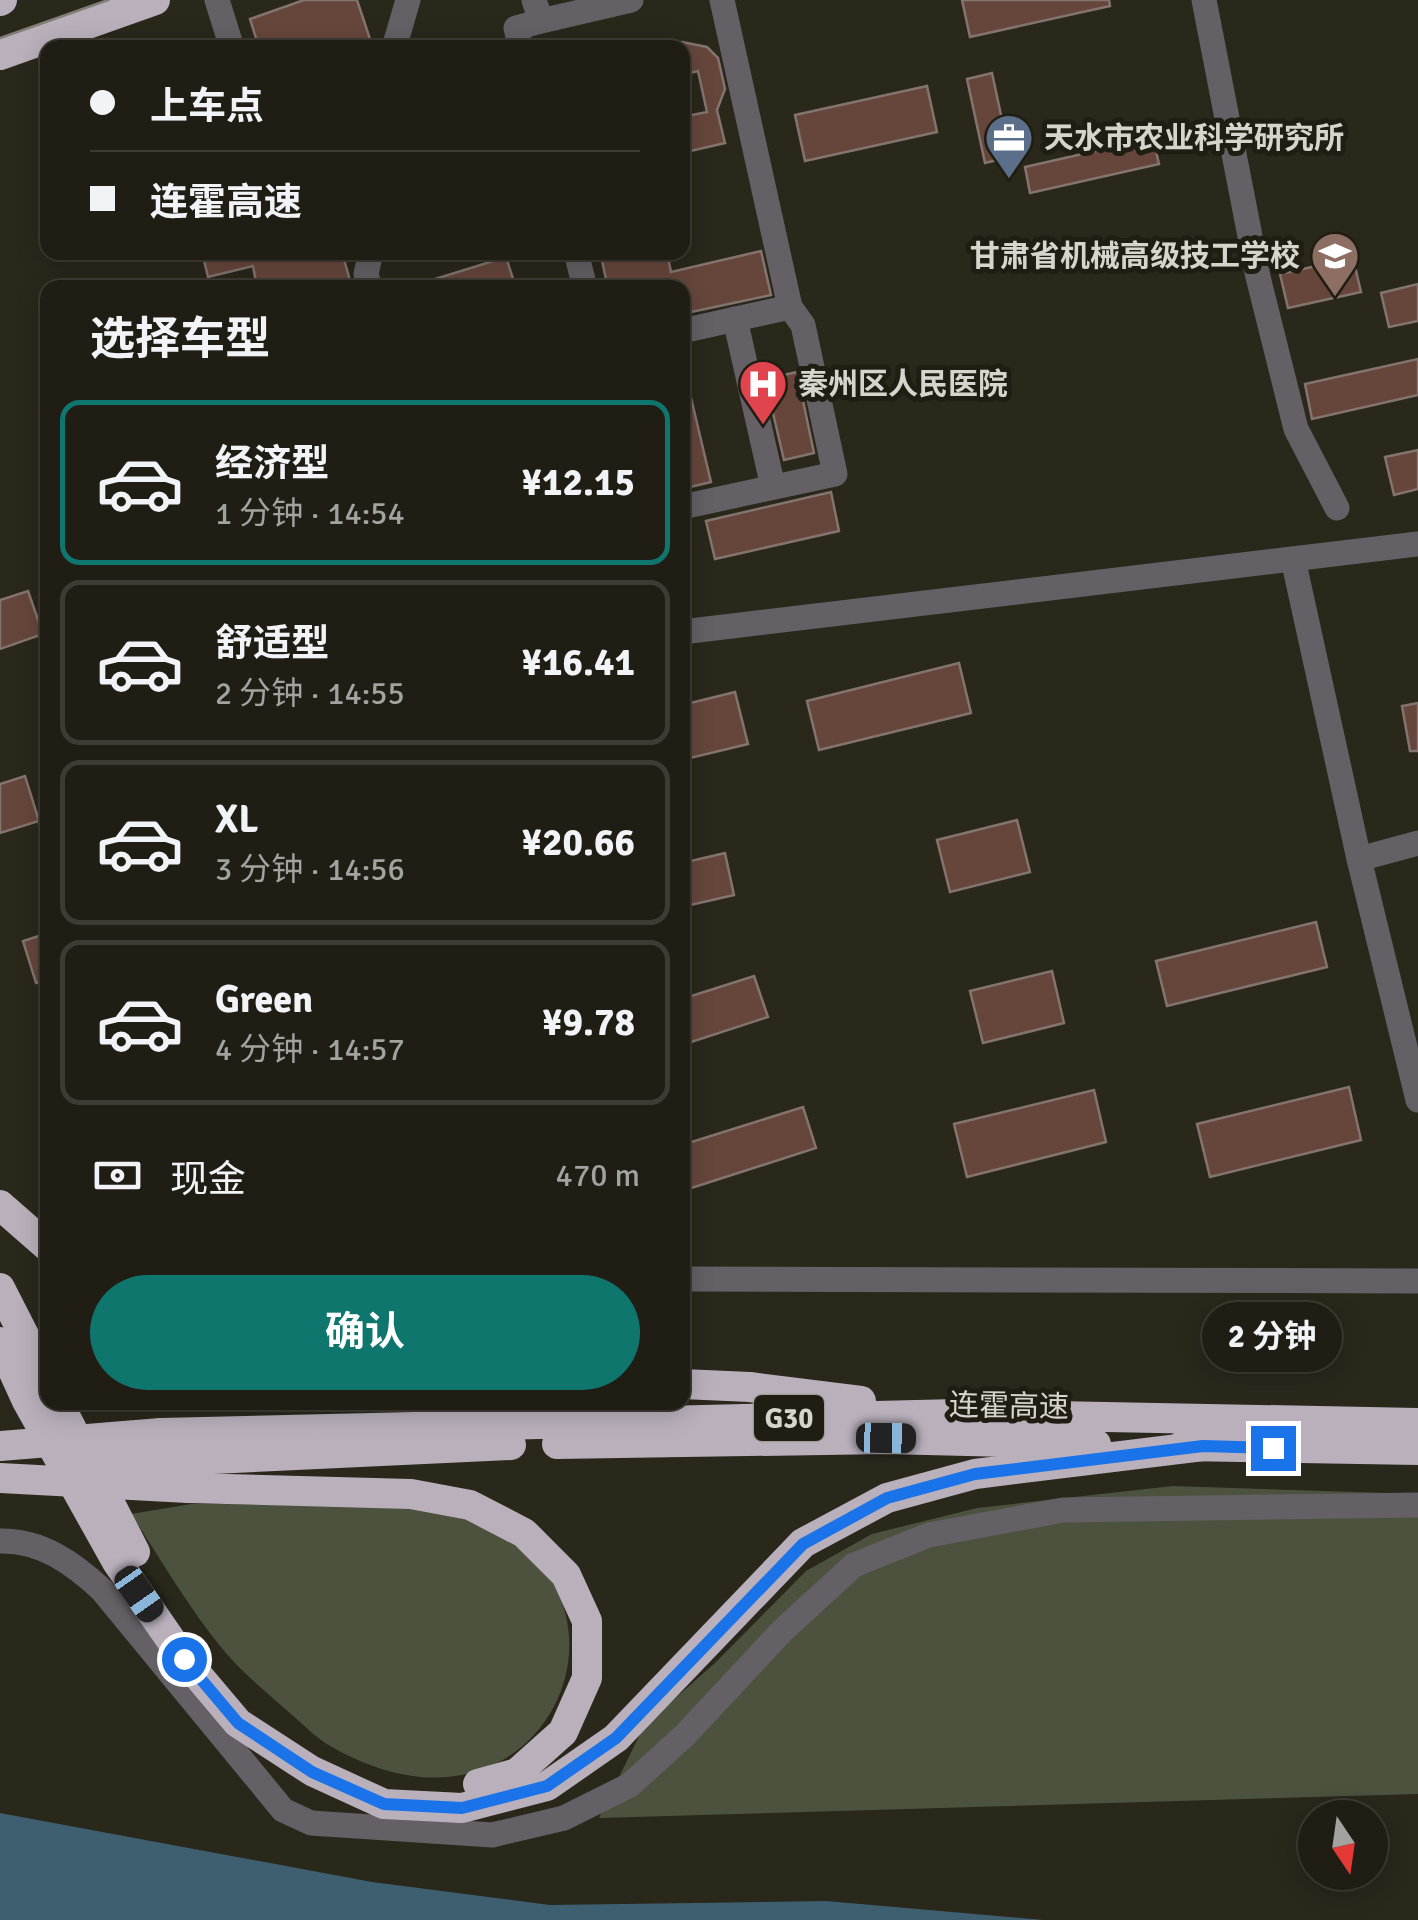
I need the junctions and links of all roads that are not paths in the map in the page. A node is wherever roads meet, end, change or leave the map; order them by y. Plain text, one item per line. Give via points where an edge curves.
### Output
1 (155, 0) edge
2 (217, 0) edge
3 (408, 0) edge
4 (631, 0) edge
5 (722, 0) edge
6 (1204, 0) edge
7 (538, 11) edge
8 (90, 36) edge
9 (230, 40) edge
10 (396, 40) edge
11 (520, 40) edge
12 (40, 46) edge
13 (0, 54) edge
14 (790, 306) junction
15 (734, 319) junction
16 (690, 329) edge
17 (773, 488) junction
18 (690, 505) edge
19 (1336, 508) dead end
20 (1418, 544) edge
21 (1293, 559) junction
22 (690, 631) edge
23 (1418, 843) edge
24 (1359, 859) junction
25 (1418, 1100) edge
26 (0, 1205) edge
27 (40, 1239) edge
28 (690, 1278) edge
29 (1418, 1281) edge
30 (0, 1288) edge
31 (0, 1342) edge
32 (40, 1366) edge
33 (690, 1384) edge
34 (62, 1410) edge
35 (958, 1414) junction
36 (1418, 1422) edge
37 (0, 1446) edge
38 (1203, 1446) junction
39 (165, 1447) junction
40 (1418, 1450) edge
41 (0, 1477) edge
42 (98, 1483) edge
43 (98, 1483) edge
44 (98, 1483) edge
45 (98, 1483) edge
46 (1418, 1505) edge
47 (0, 1542) edge

1 - 8 highway
2 - 9 street
3 - 10 street
4 - 7 street
5 - 14 street
6 - 19 street via 1291,410
7 - 11 street via 516,28
12 - 13 highway
14 - 15 street
14 - 17 street via 803,325 835,474
15 - 16 street
15 - 17 street
17 - 18 street
20 - 21 street
21 - 22 street
21 - 24 street
23 - 24 street
24 - 25 street
26 - 27 highway
28 - 29 street
30 - 32 highway
31 - 38 highway via 117,1562 184,1659 238,1723 312,1772 384,1804 462,1808 547,1786 616,1738 803,1544 887,1498 975,1474
33 - 35 highway
34 - 42 highway, bridge
35 - 36 highway, 连霍高速 / G30
35 - 39 highway, 连霍高速 / G30
37 - 39 highway, 连霍高速 / G30, bridge
38 - 39 highway, 连霍高速 / G30 via 866,1439
38 - 40 highway, 连霍高速 / G30
39 - 41 highway, 连霍高速 / G30, bridge
41 - 45 highway, bridge
43 - 44 highway, bridge via 130,1546 236,1692 301,1747 378,1786 445,1794 516,1773 563,1732 587,1678 587,1621 566,1575 524,1533 470,1505 411,1494
46 - 47 street via 1063,1510 928,1536 854,1565 630,1784 564,1818 492,1835 311,1823 283,1810 102,1590 45,1549

